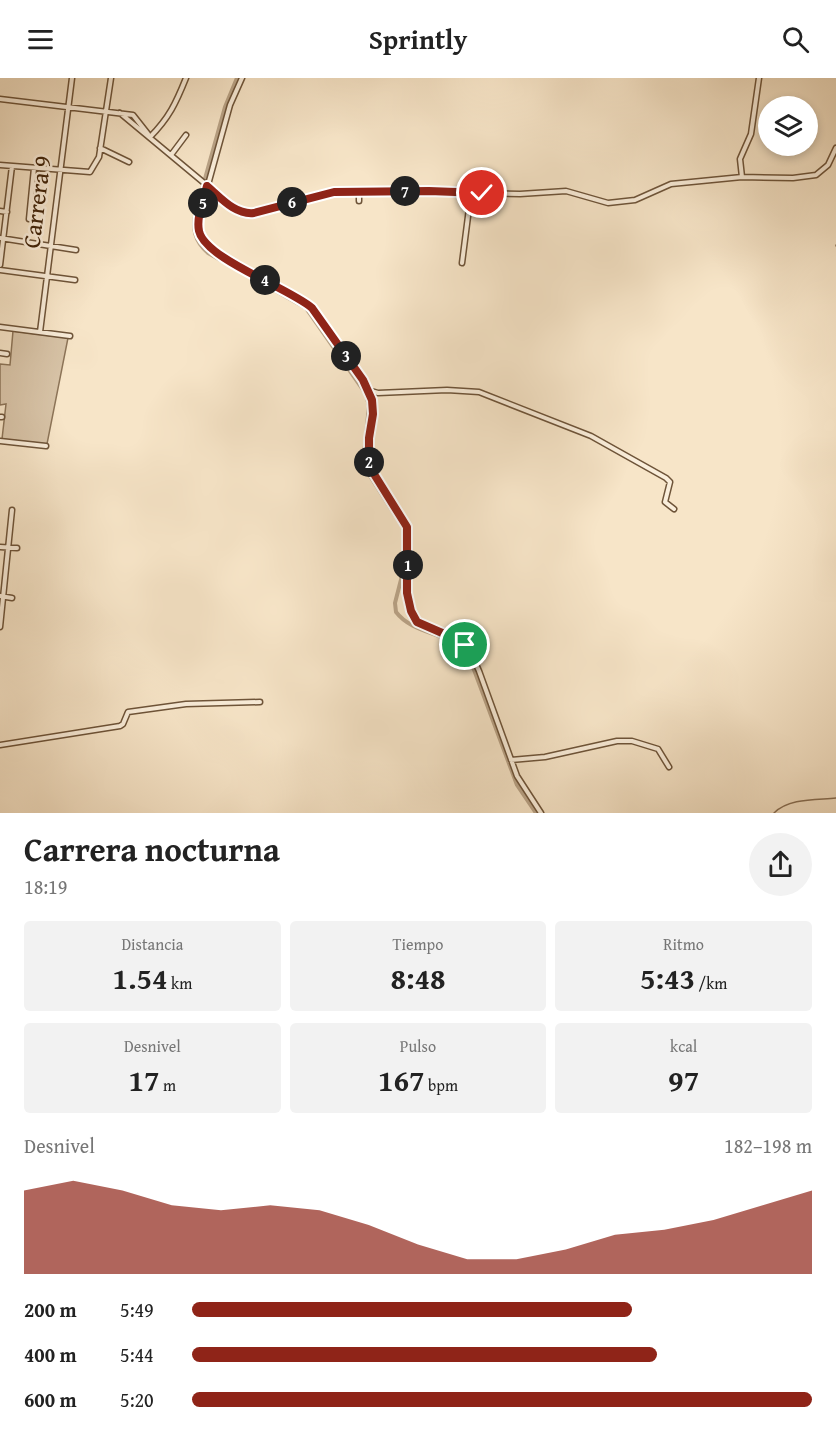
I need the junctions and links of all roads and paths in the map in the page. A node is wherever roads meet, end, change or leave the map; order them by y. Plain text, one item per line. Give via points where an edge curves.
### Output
1 (72, 78) edge
2 (111, 78) edge
3 (186, 78) edge
4 (242, 78) edge
5 (759, 78) edge
6 (0, 99) edge
7 (68, 106) junction
8 (106, 111) junction
9 (186, 135) dead end
10 (150, 137) junction
11 (100, 148) junction
12 (836, 148) edge
13 (171, 155) junction
14 (129, 162) dead end
15 (0, 165) edge
16 (12, 166) junction
17 (34, 168) junction
18 (60, 170) junction
19 (742, 177) junction
20 (207, 186) junction
21 (359, 190) junction
22 (471, 193) junction
23 (358, 201) dead end
24 (0, 211) edge
25 (7, 212) junction
26 (28, 219) dead end
27 (2, 238) edge
28 (50, 246) junction
29 (76, 250) dead end
30 (462, 263) dead end
31 (0, 265) edge
32 (0, 270) edge
33 (46, 276) junction
34 (75, 280) dead end
35 (0, 327) edge
36 (40, 332) junction
37 (70, 336) dead end
38 (0, 353) edge
39 (7, 354) dead end
40 (368, 390) junction
41 (0, 441) edge
42 (46, 446) dead end
43 (674, 509) dead end
44 (12, 510) dead end
45 (0, 547) edge
46 (8, 548) junction
47 (17, 548) dead end
48 (2, 597) edge
49 (12, 598) dead end
50 (0, 627) edge
51 (260, 702) dead end
52 (0, 745) edge
53 (511, 760) junction
54 (669, 767) dead end
55 (541, 813) edge

1 - 7 street, Carrera 9
2 - 8 street
3 - 10 street via 169,116
4 - 20 street via 230,105
5 - 19 street via 751,134 740,159
6 - 7 street
7 - 8 street
7 - 18 street, Carrera 9
8 - 10 street via 120,113
8 - 11 street
9 - 13 street
10 - 13 street
11 - 14 street
11 - 18 street via 90,172
12 - 19 street via 828,165 816,176
13 - 20 street
15 - 16 street
16 - 17 street
16 - 25 street
17 - 18 street
17 - 26 street
18 - 28 street, Carrera 9
19 - 22 street via 671,184 617,203 603,203 566,191
20 - 21 street via 244,214 334,192
20 - 40 street via 198,226 204,243 312,308
21 - 22 street
21 - 23 street
22 - 30 street
24 - 25 street
25 - 27 street
27 - 28 street
27 - 31 street
28 - 29 street
28 - 33 street, Carrera 9
32 - 33 street
33 - 34 street
33 - 36 street, Carrera 9
35 - 36 street
36 - 37 street
38 - 39 street
40 - 43 street via 472,390 504,401 591,436 666,478 670,482 665,502
40 - 53 street via 373,408 369,466 407,527 407,593 411,611 417,622 456,639 470,651
41 - 42 street
44 - 46 street
45 - 46 street
46 - 47 street
46 - 48 street
48 - 49 street
48 - 50 street
51 - 52 street via 186,704 128,712 120,726
53 - 54 street via 632,741 658,749
53 - 55 street

